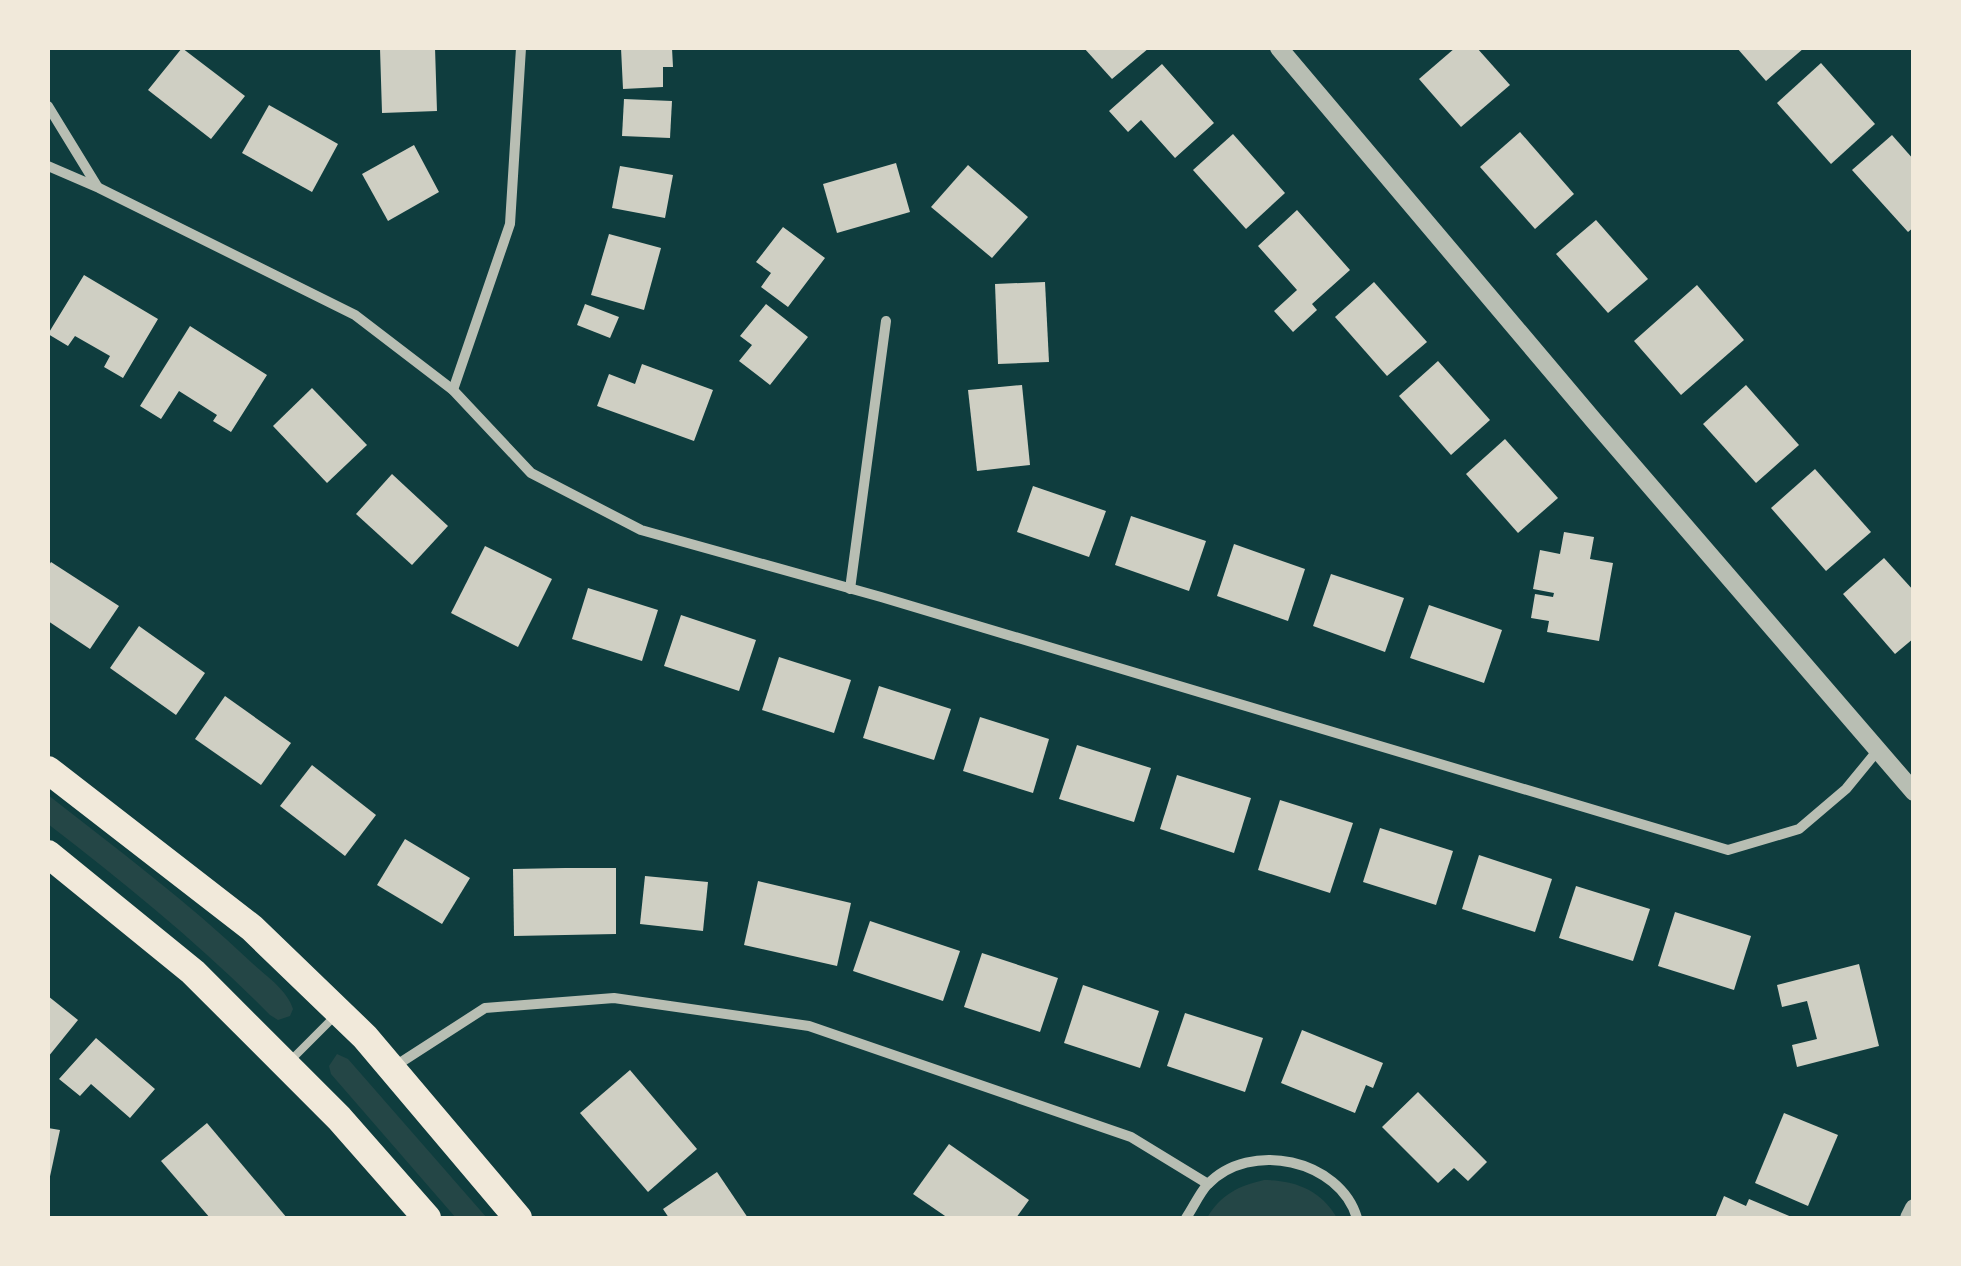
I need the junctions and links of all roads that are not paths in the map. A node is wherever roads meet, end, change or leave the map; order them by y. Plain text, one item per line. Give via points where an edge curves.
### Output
1 (521, 48) edge
2 (1279, 48) edge
3 (48, 106) edge
4 (48, 166) edge
5 (99, 188) junction
6 (886, 321) dead end
7 (453, 390) junction
8 (850, 589) junction
9 (1878, 750) junction
10 (48, 770) edge
11 (1914, 792) edge
12 (48, 854) edge
13 (339, 1012) junction
14 (286, 1065) junction
15 (392, 1068) junction
16 (1208, 1184) junction
17 (1914, 1208) edge
18 (427, 1218) edge
19 (518, 1218) edge
20 (1186, 1218) edge
21 (1357, 1218) edge
22 (1909, 1218) edge

1 - 7 street via 510,224
2 - 9 street
3 - 5 street
4 - 5 street
5 - 7 street via 355,315
6 - 8 street
7 - 8 street via 531,474 641,530
8 - 9 street via 1728,850 1799,829
9 - 11 street
10 - 13 highway via 252,928
12 - 14 highway via 193,972
13 - 14 lane
13 - 15 highway
14 - 18 highway
15 - 16 street via 485,1008 614,998 673,1006 809,1026 1131,1137
15 - 19 highway
16 - 20 street
16 - 21 street via 1238,1164 1280,1158 1325,1174
17 - 22 street

